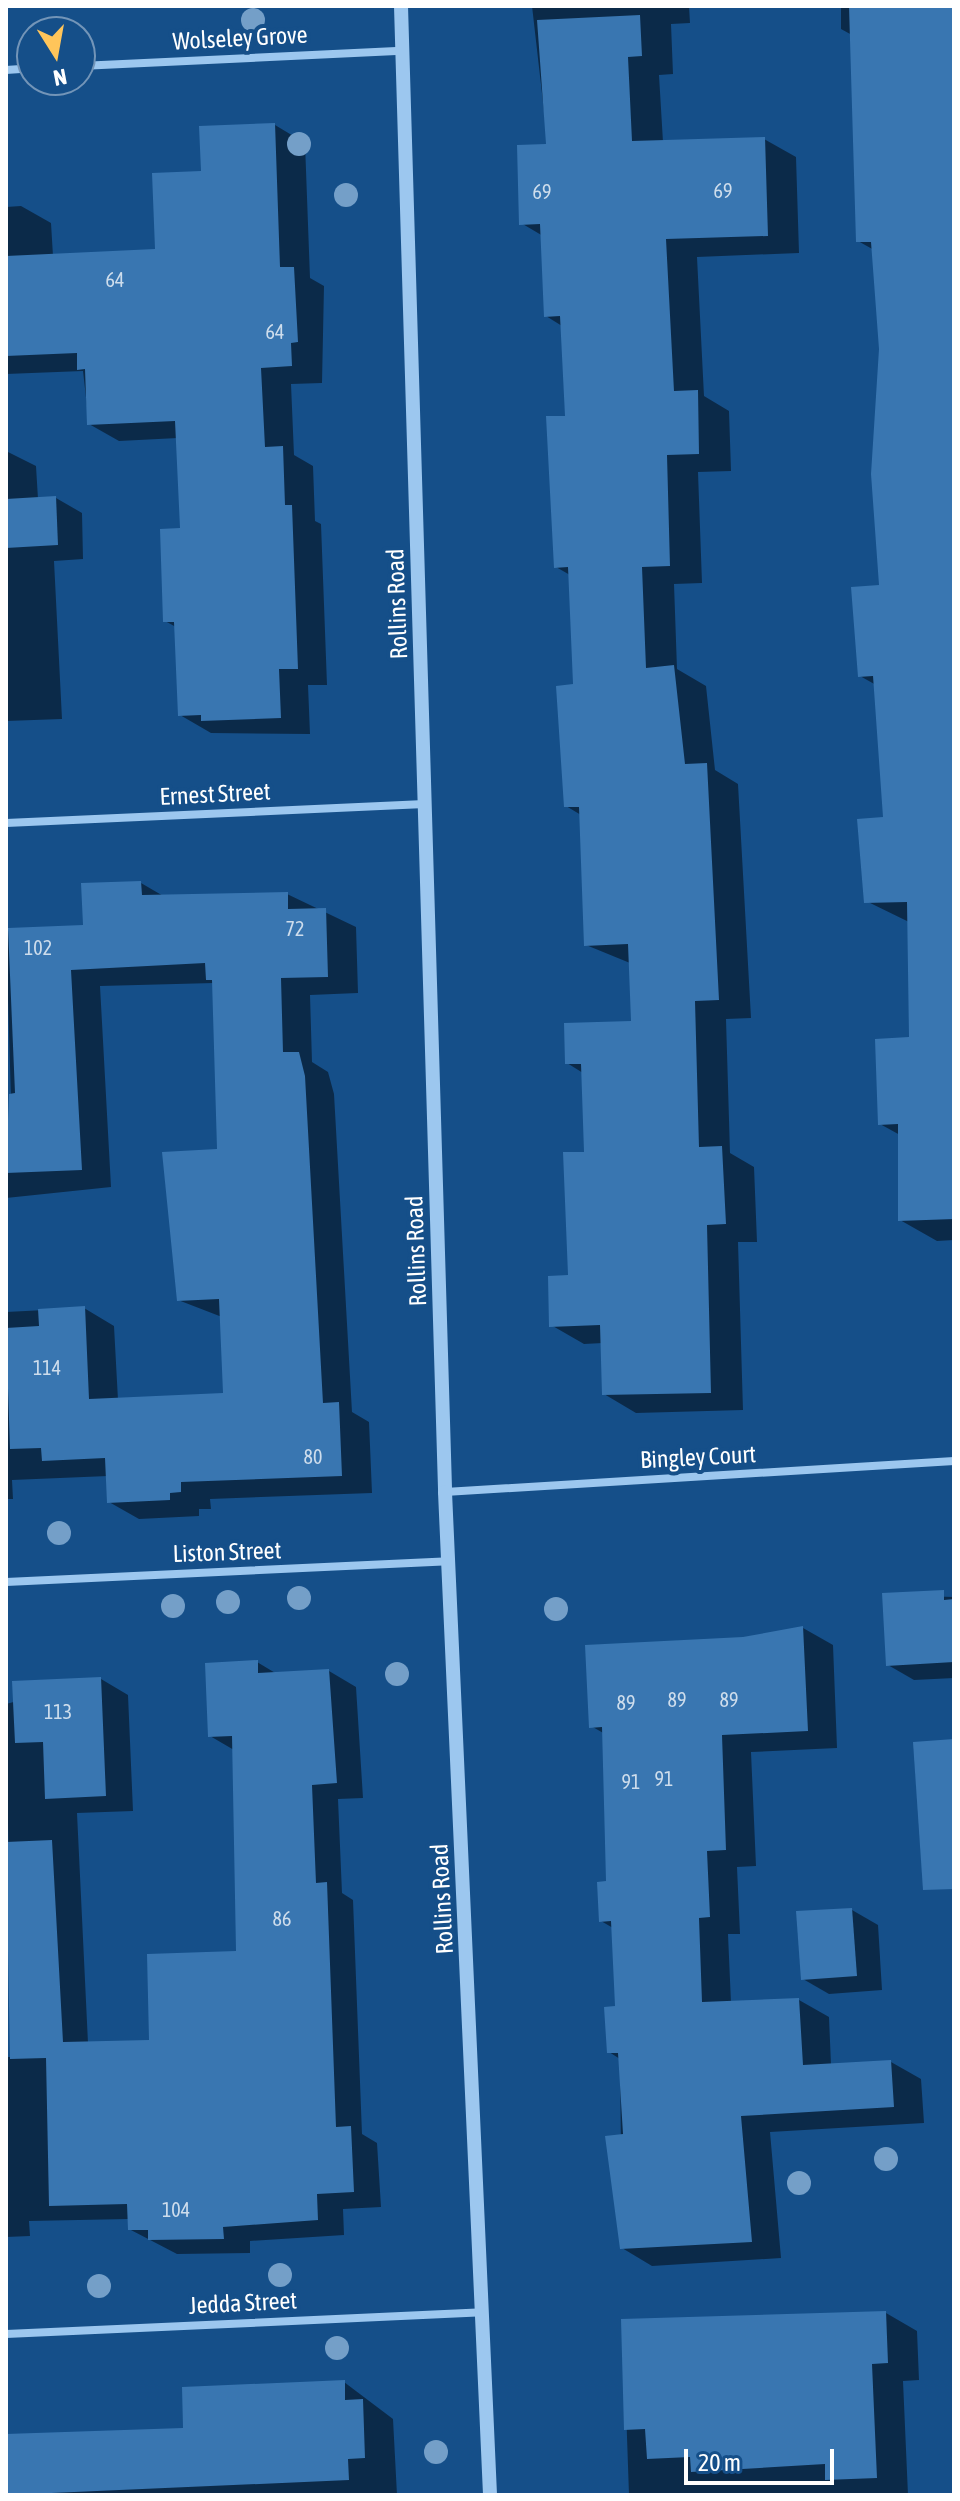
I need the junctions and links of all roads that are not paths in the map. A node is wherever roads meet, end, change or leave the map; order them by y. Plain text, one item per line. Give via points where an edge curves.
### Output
1 (401, 6) edge
2 (402, 51) junction
3 (96, 65) edge
4 (425, 804) junction
5 (6, 823) edge
6 (954, 1461) edge
7 (445, 1492) junction
8 (449, 1561) junction
9 (6, 1582) edge
10 (482, 2312) junction
11 (6, 2334) edge
12 (490, 2495) edge

1 - 2 street, Rollins Road
2 - 3 street, Wolseley Grove
2 - 4 street, Rollins Road
4 - 5 street, Ernest Street
4 - 7 street, Rollins Road
6 - 7 street, Bingley Court
7 - 8 street, Rollins Road
8 - 9 street, Liston Street
8 - 10 street, Rollins Road
10 - 11 street, Jedda Street
10 - 12 street, Rollins Road

